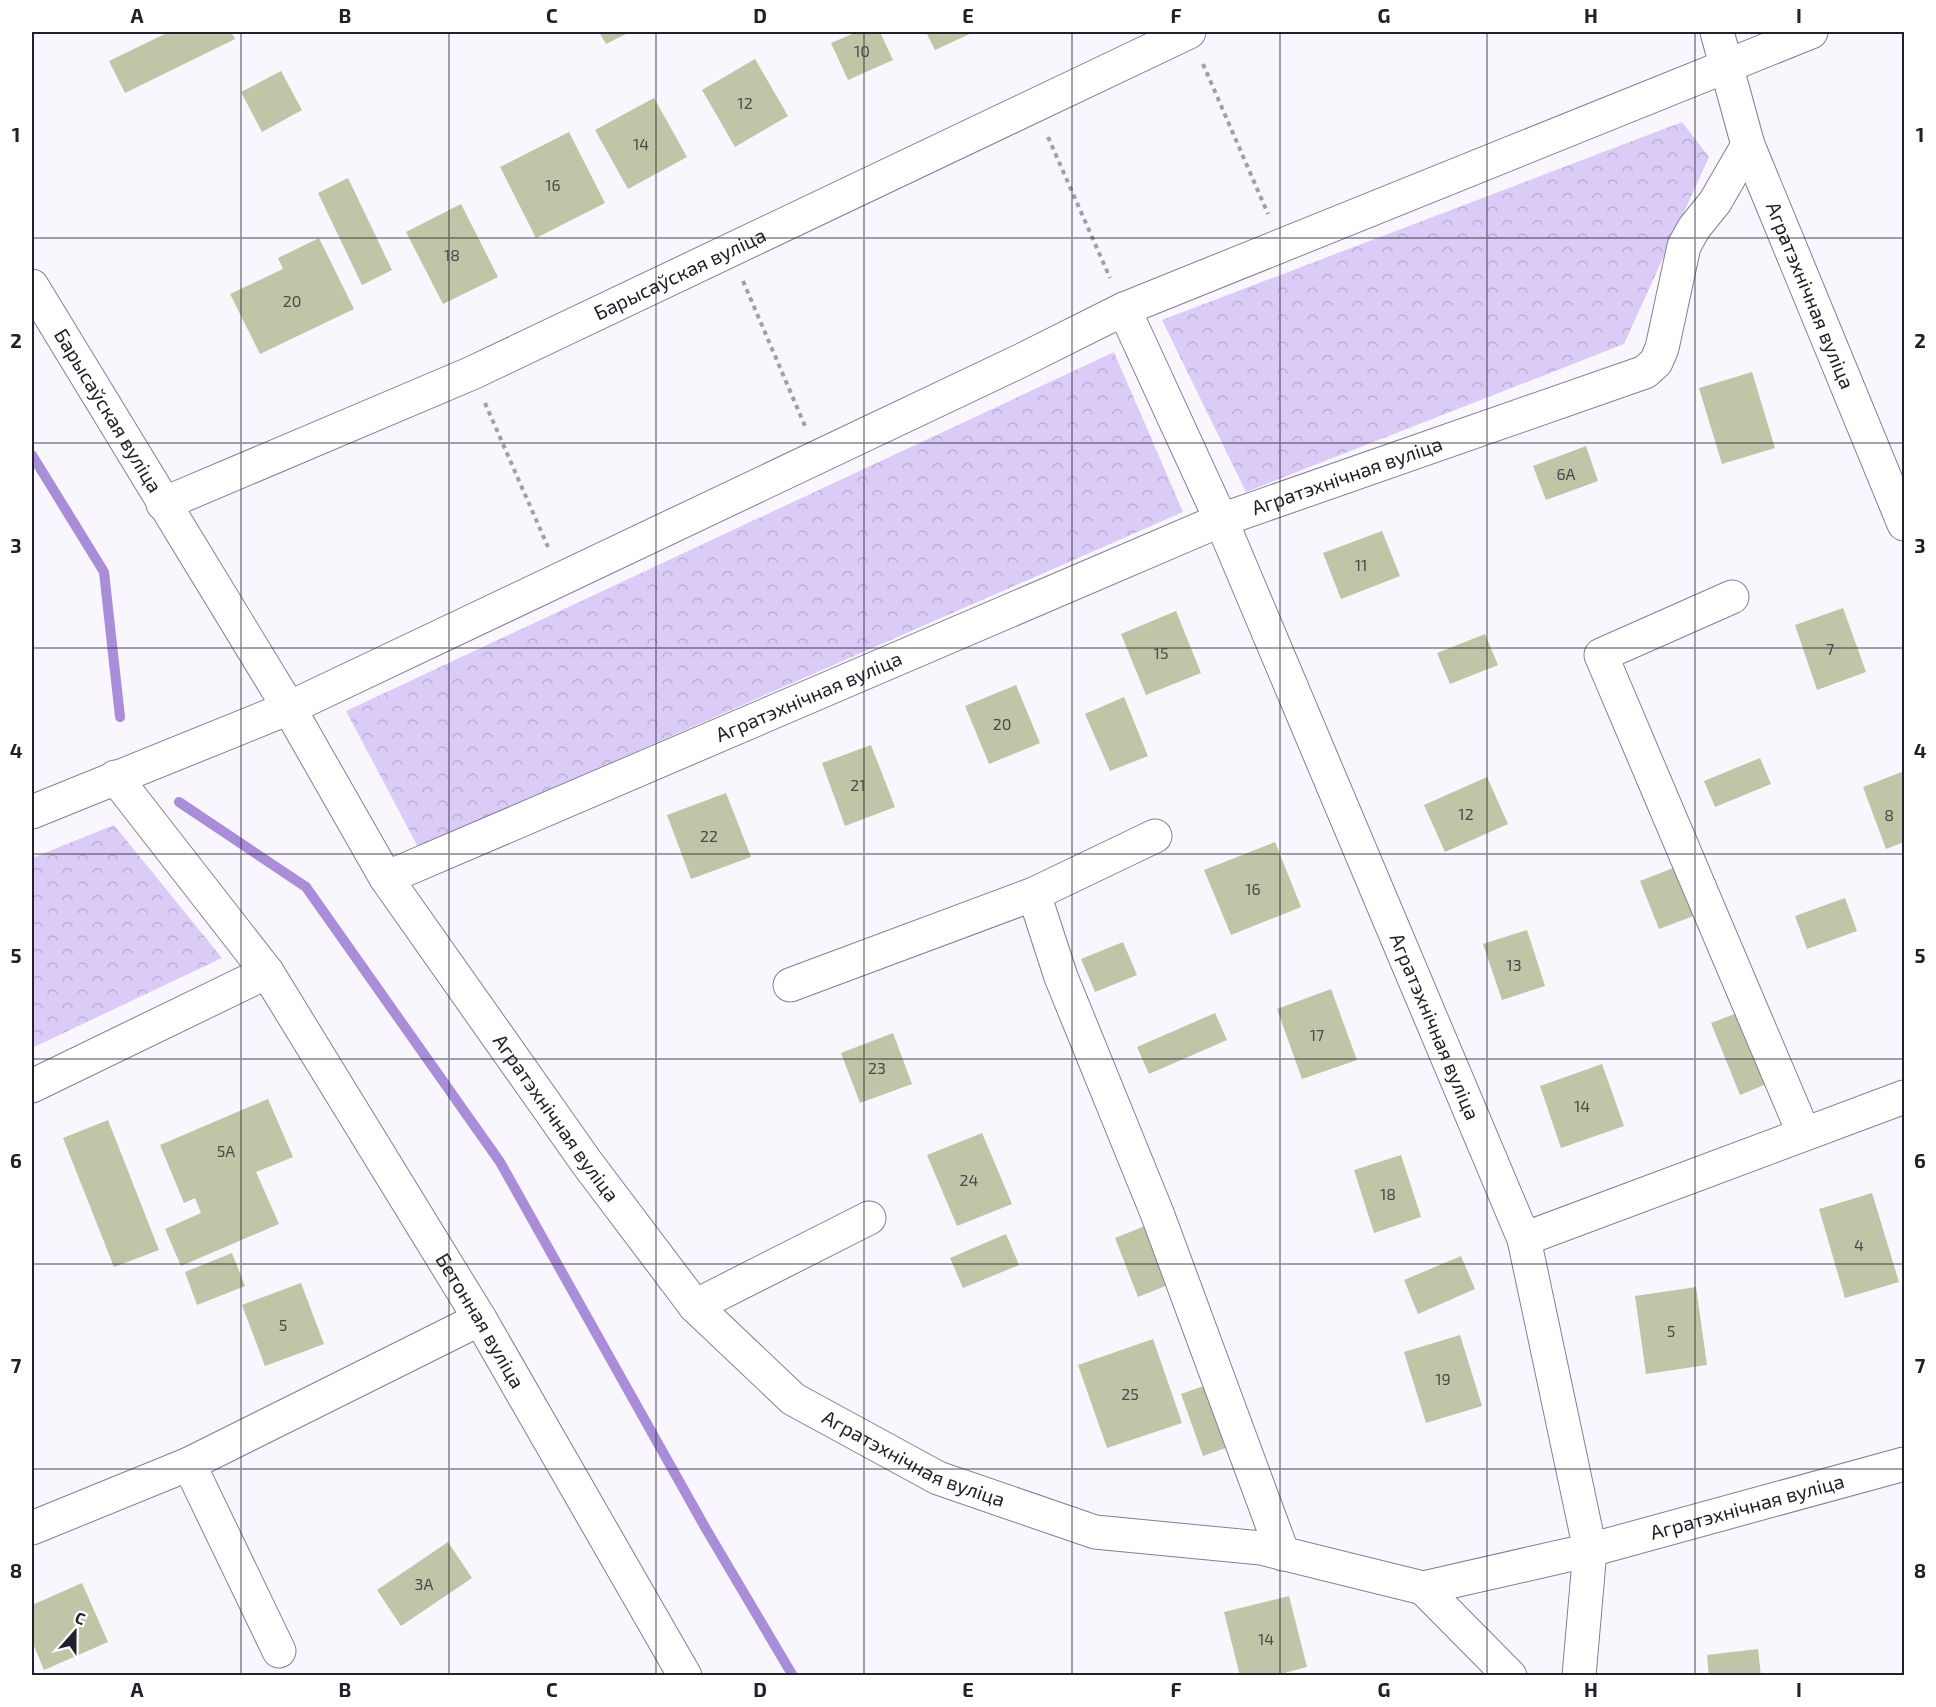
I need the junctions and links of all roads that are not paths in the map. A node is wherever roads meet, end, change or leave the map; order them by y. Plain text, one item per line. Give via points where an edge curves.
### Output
1 (1717, 32) edge
2 (1810, 32) edge
3 (1194, 42) edge
4 (1727, 64) junction
5 (1748, 145) junction
6 (32, 286) edge
7 (1124, 309) junction
8 (163, 504) junction
9 (1221, 519) junction
10 (1905, 524) edge
11 (1732, 597) dead end
12 (289, 708) junction
13 (115, 777) junction
14 (32, 812) edge
15 (1155, 836) dead end
16 (386, 878) junction
17 (1034, 894) junction
18 (267, 972) junction
19 (790, 985) dead end
20 (32, 1086) edge
21 (1905, 1097) edge
22 (1804, 1134) junction
23 (869, 1218) dead end
24 (1524, 1239) junction
25 (695, 1306) junction
26 (480, 1319) junction
27 (189, 1464) junction
28 (1905, 1464) edge
29 (32, 1528) edge
30 (1590, 1550) junction
31 (1283, 1554) junction
32 (1423, 1588) junction
33 (279, 1651) dead end
34 (685, 1676) edge
35 (1510, 1676) edge
36 (1579, 1676) edge

1 - 4 street
2 - 4 street
3 - 8 street, Барысаўская вуліца via 1034,105 472,373
4 - 5 street, Агратэхнічная вуліца
4 - 7 street
5 - 9 street, Агратэхнічная вуліца via 1684,246 1662,348 1656,362 1645,372
5 - 10 street, Агратэхнічная вуліца
6 - 8 street, Барысаўская вуліца
7 - 9 street, Агратэхнічная вуліца
7 - 12 street
8 - 12 street, Барысаўская вуліца
9 - 16 street, Агратэхнічная вуліца
9 - 24 street, Агратэхнічная вуліца
11 - 22 street via 1601,655
12 - 13 street
12 - 16 street, Барысаўская вуліца
13 - 14 street
13 - 18 street, Бетонная вуліца
15 - 17 street
16 - 25 street, Агратэхнічная вуліца via 587,1163
17 - 19 street
17 - 31 street via 1061,978 1157,1213
18 - 20 street
18 - 26 street, Бетонная вуліца
21 - 22 street
22 - 24 street
23 - 25 street
24 - 30 street, Агратэхнічная вуліца
25 - 31 street, Агратэхнічная вуліца via 793,1399 938,1478 1095,1532 1261,1548
26 - 27 street
26 - 34 street, Бетонная вуліца
27 - 29 street
27 - 33 street
28 - 30 street, Агратэхнічная вуліца
30 - 32 street, Агратэхнічная вуліца
30 - 36 street
31 - 32 street, Агратэхнічная вуліца
32 - 35 street

